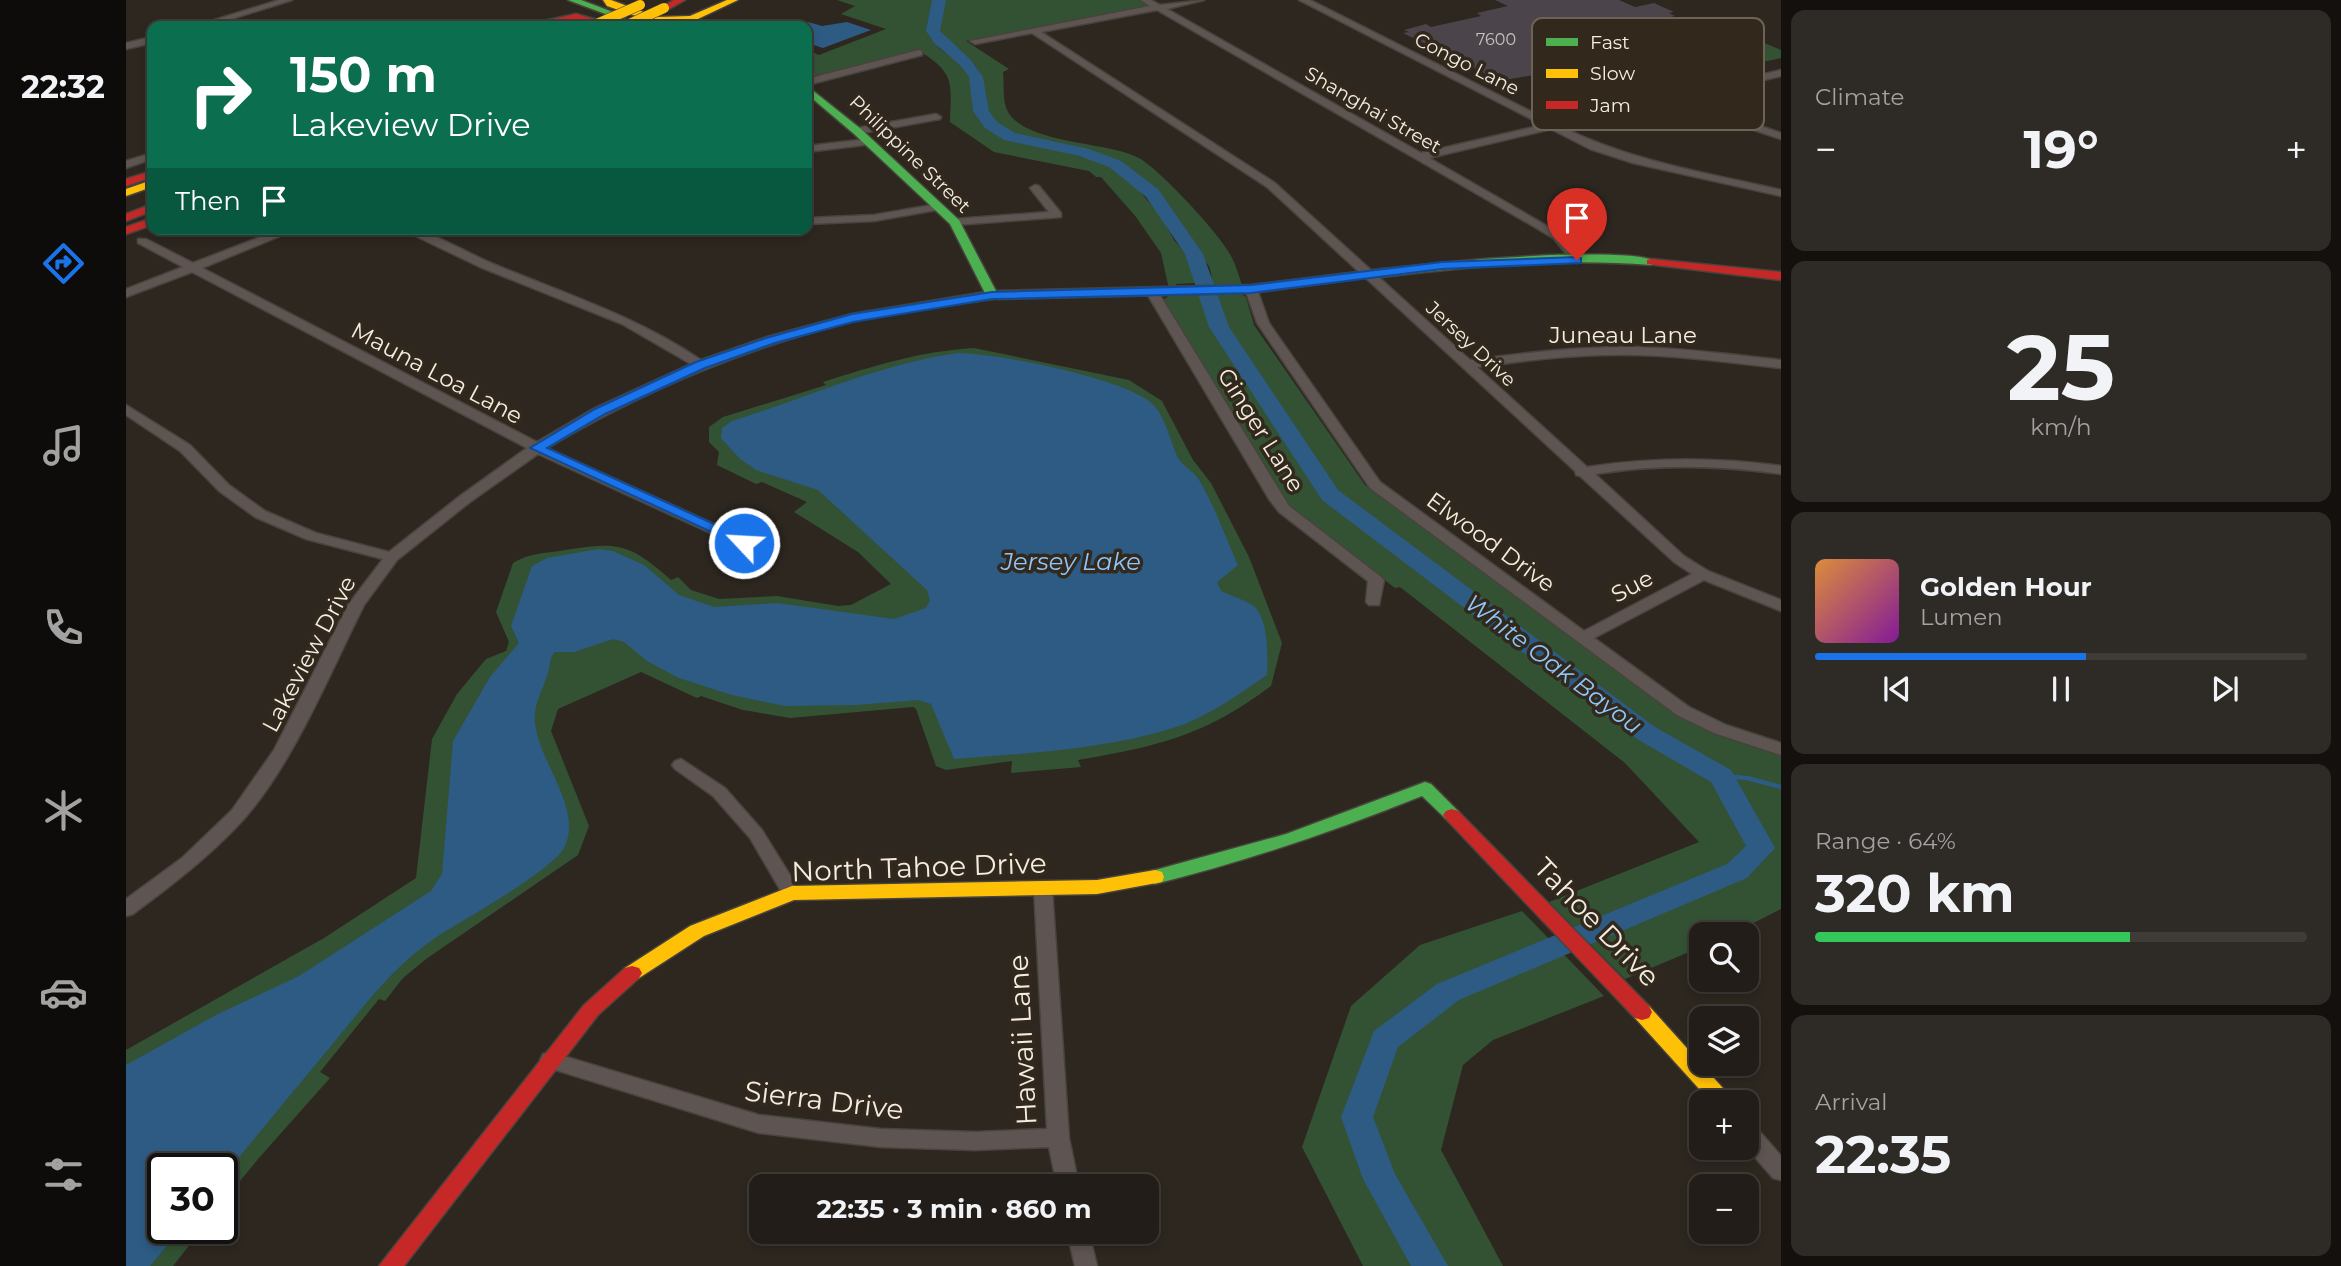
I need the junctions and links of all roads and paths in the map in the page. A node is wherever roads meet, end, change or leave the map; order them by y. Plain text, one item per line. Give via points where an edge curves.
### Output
1 (288, 0) edge
2 (607, 0) edge
3 (681, 0) edge
4 (734, 0) edge
5 (1145, 0) edge
6 (1200, 0) edge
7 (1303, 0) edge
8 (583, 1) edge
9 (651, 4) edge
10 (1158, 8) junction
11 (692, 19) junction
12 (217, 21) edge
13 (546, 21) edge
14 (556, 21) edge
15 (593, 21) edge
16 (605, 21) edge
17 (631, 21) edge
18 (634, 21) edge
19 (687, 21) edge
20 (1034, 31) junction
21 (147, 41) edge
22 (975, 41) dead end
23 (128, 44) edge
24 (919, 53) dead end
25 (812, 81) edge
26 (812, 93) edge
27 (1532, 115) edge
28 (936, 117) dead end
29 (1532, 130) edge
30 (1562, 130) edge
31 (1763, 130) edge
32 (862, 136) junction
33 (1781, 136) edge
34 (812, 148) edge
35 (1419, 157) junction
36 (147, 159) edge
37 (127, 172) edge
38 (147, 174) edge
39 (147, 185) edge
40 (1035, 188) dead end
41 (147, 192) edge
42 (126, 193) edge
43 (1781, 193) edge
44 (126, 200) edge
45 (938, 207) junction
46 (147, 208) edge
47 (126, 217) edge
48 (812, 221) edge
49 (955, 222) junction
50 (147, 223) edge
51 (126, 231) edge
52 (276, 235) edge
53 (419, 235) edge
54 (142, 241) dead end
55 (1577, 260) junction
56 (191, 268) junction
57 (1367, 275) junction
58 (1781, 276) edge
59 (1251, 289) junction
60 (1152, 292) junction
61 (126, 293) edge
62 (992, 295) junction
63 (700, 365) junction
64 (1465, 365) junction
65 (1781, 365) edge
66 (126, 409) edge
67 (537, 448) junction
68 (1781, 470) edge
69 (1581, 472) junction
70 (744, 543) dead end
71 (392, 557) junction
72 (1703, 574) junction
73 (1374, 603) dead end
74 (1781, 606) edge
75 (1583, 638) junction
76 (1781, 749) edge
77 (681, 765) dead end
78 (1425, 788) joint
79 (1043, 888) junction
80 (792, 893) junction
81 (126, 909) edge
82 (550, 1060) junction
83 (1712, 1090) edge
84 (1058, 1138) junction
85 (1759, 1145) edge
86 (1781, 1171) edge
87 (1066, 1174) edge
88 (1081, 1244) edge
89 (390, 1266) edge
90 (1086, 1266) edge

1 - 12 street
2 - 11 main road via 656,20
3 - 9 main road
4 - 11 main road
5 - 10 street, Shanghai Street
6 - 10 street
7 - 27 street, Congo Lane
8 - 13 main road
8 - 18 main road
9 - 16 main road, bridge
9 - 17 main road, bridge
10 - 20 street
10 - 35 street, Shanghai Street
11 - 19 main road
14 - 15 main road via 576,17
20 - 22 street
20 - 57 street, Jersey Drive via 1271,185
21 - 23 street
24 - 25 street
26 - 32 main road, Philippine Street
28 - 32 street
29 - 35 street
30 - 43 street, Congo Lane via 1637,161
31 - 33 street
32 - 34 street
32 - 45 main road, Philippine Street
35 - 55 street, Shanghai Street via 1557,236
36 - 37 street
37 - 38 main road
39 - 42 main road
40 - 49 street via 1057,215
41 - 44 main road
45 - 48 street via 874,218
45 - 49 main road, Philippine Street
46 - 47 main road
49 - 62 main road, Philippine Street
50 - 51 main road
52 - 56 street
53 - 63 street via 599,307 667,340
54 - 56 street, Mauna Loa Lane
55 - 57 main road, Lakeview Drive via 1492,261
55 - 58 main road, Lakeview Drive via 1676,264
56 - 61 street
56 - 67 street, Mauna Loa Lane
57 - 59 main road, Lakeview Drive
57 - 64 street, Jersey Drive
59 - 60 main road, Lakeview Drive
59 - 75 street, Elwood Drive via 1263,323 1375,485
60 - 62 main road, Lakeview Drive
60 - 73 street, Ginger Lane via 1274,496 1284,509 1376,580
62 - 63 street, Lakeview Drive via 852,318
63 - 67 street, Lakeview Drive via 600,411
64 - 65 street, Juneau Lane via 1635,351
64 - 69 street, Jersey Drive
66 - 71 street via 185,448 224,488 260,514 311,536
67 - 70 street, Mauna Loa Lane
67 - 71 street, Lakeview Drive
68 - 69 street via 1674,462
69 - 72 street, Jersey Drive via 1660,544
71 - 81 street, Lakeview Drive via 356,605 282,752 238,814 188,863
72 - 74 street, Jersey Drive
72 - 75 street, Sue
75 - 76 street, Elwood Drive via 1683,711
77 - 80 street via 719,792 756,834
78 - 79 main road, North Tahoe Drive via 1214,864 1097,887
78 - 83 main road, Tahoe Drive via 1609,975
79 - 80 main road, North Tahoe Drive
79 - 84 street, Hawaii Lane
80 - 82 main road, North Tahoe Drive via 697,931 634,971 591,1010
82 - 84 street, Sierra Drive via 759,1124 881,1138 975,1142
82 - 89 main road, North Tahoe Drive
84 - 87 street, Hawaii Lane
85 - 86 street
88 - 90 street

